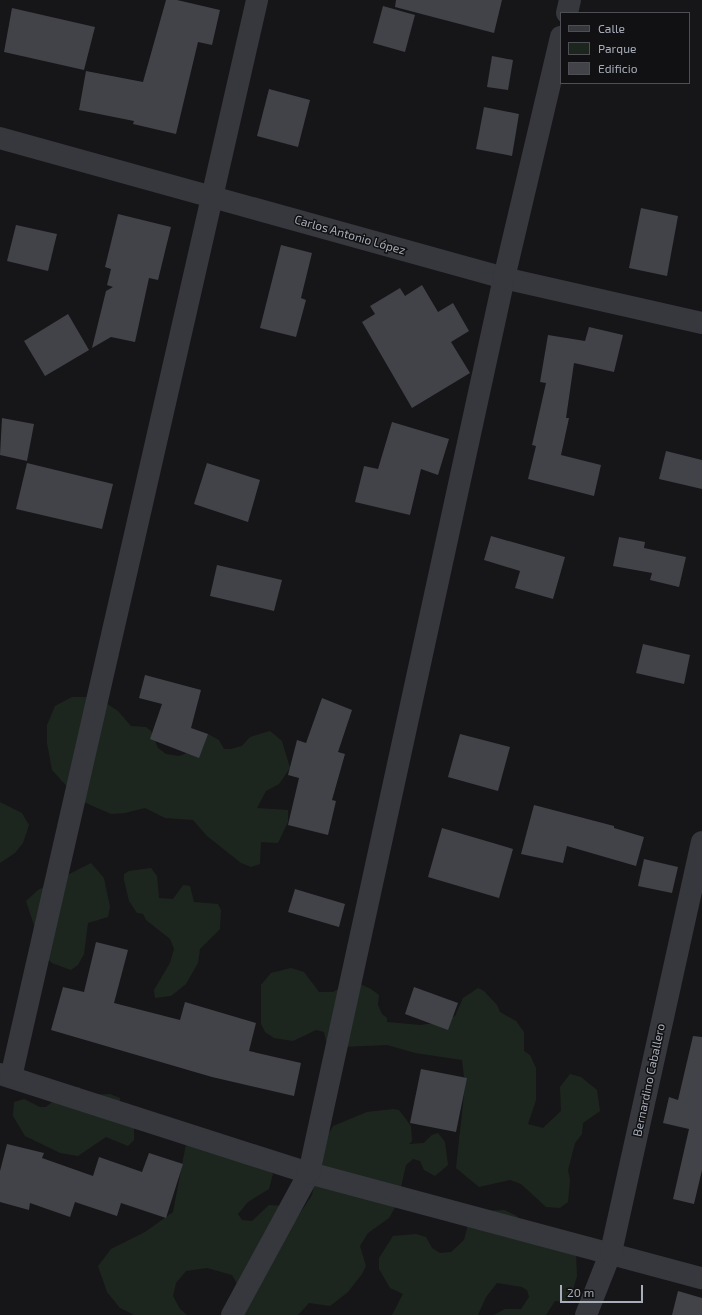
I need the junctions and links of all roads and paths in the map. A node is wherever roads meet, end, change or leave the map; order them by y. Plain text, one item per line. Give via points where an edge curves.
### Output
1 (257, 0) edge
2 (570, 0) edge
3 (567, 12) edge
4 (560, 41) edge
5 (0, 138) edge
6 (210, 196) junction
7 (504, 278) junction
8 (702, 323) edge
9 (702, 842) edge
10 (6, 1075) edge
11 (309, 1173) junction
12 (611, 1252) junction
13 (702, 1278) edge
14 (232, 1315) edge
15 (586, 1315) edge

1 - 6 street
2 - 3 street
4 - 7 street
5 - 6 street, Carlos Antonio López
6 - 7 street, Carlos Antonio López
6 - 10 street
7 - 8 street, Carlos Antonio López
7 - 11 street
9 - 12 street, Bernardino Caballero
10 - 11 street
11 - 12 street
11 - 14 street
12 - 13 street
12 - 15 street, Bernardino Caballero

